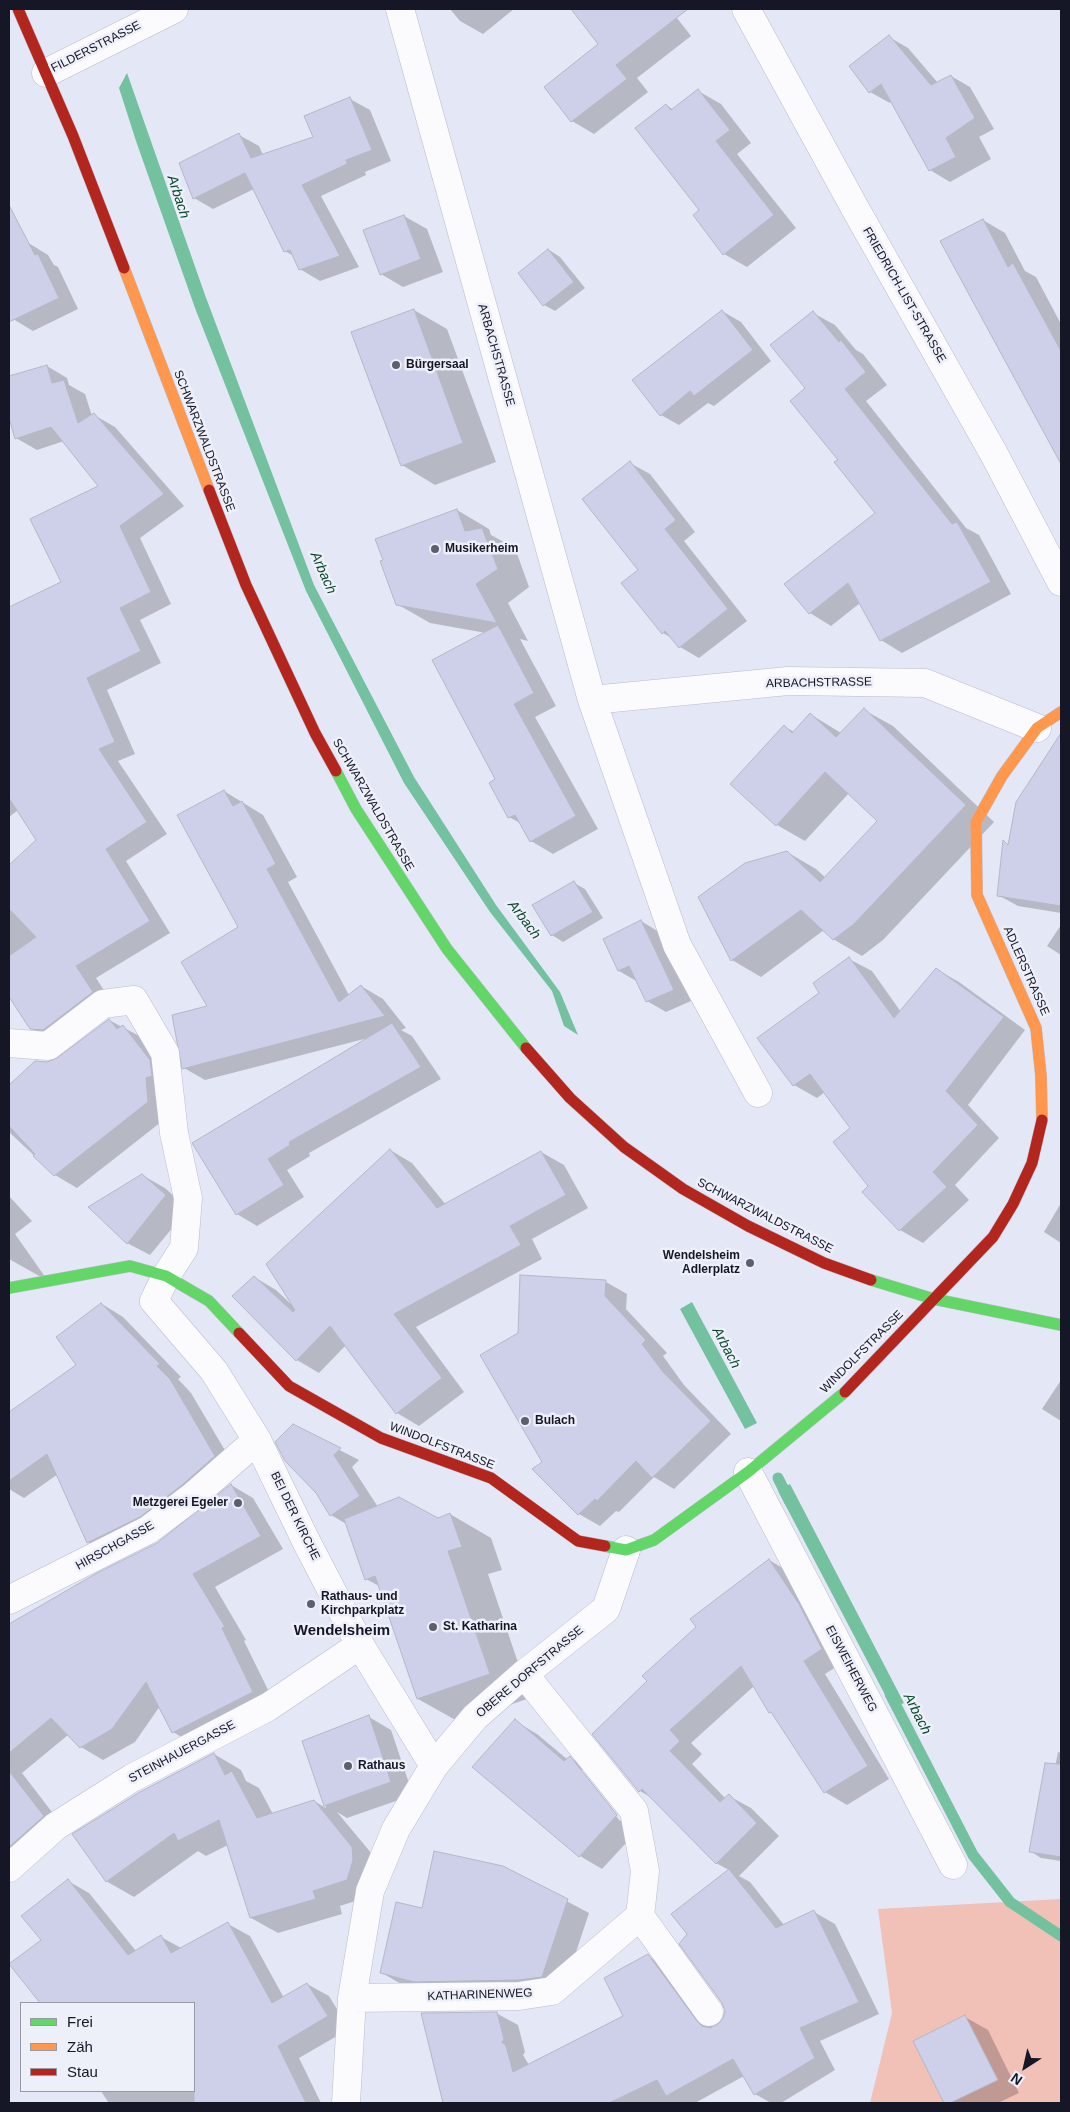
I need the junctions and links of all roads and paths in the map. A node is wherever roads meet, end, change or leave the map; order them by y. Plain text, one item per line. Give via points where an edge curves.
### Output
1 (18, 9) edge
2 (174, 9) edge
3 (400, 9) edge
4 (746, 9) edge
5 (46, 73) junction
6 (1061, 582) edge
7 (592, 700) junction
8 (1061, 712) edge
9 (1037, 728) junction
10 (9, 1043) edge
11 (758, 1093) dead end
12 (166, 1276) junction
13 (9, 1288) edge
14 (934, 1299) junction
15 (1061, 1325) edge
16 (258, 1440) junction
17 (748, 1472) junction
18 (626, 1550) junction
19 (9, 1600) edge
20 (360, 1645) junction
21 (524, 1674) junction
22 (434, 1766) junction
23 (953, 1865) dead end
24 (9, 1868) edge
25 (640, 1916) junction
26 (352, 1998) junction
27 (709, 2012) dead end
28 (346, 2103) edge

1 - 5 street, SCHWARZWALDSTRASSE
2 - 5 street, FILDERSTRASSE
3 - 7 street, ARBACHSTRASSE
4 - 6 street, FRIEDRICH-LIST-STRASSE via 994,454
5 - 14 street, SCHWARZWALDSTRASSE via 246,585 315,733 356,809 447,949 505,1024 570,1098 624,1148 683,1189 748,1226 840,1269
7 - 9 street, ARBACHSTRASSE via 788,681 925,682
7 - 11 street, ARBACHSTRASSE via 677,945
8 - 9 street, ADLERSTRASSE
9 - 14 street, ADLERSTRASSE via 1002,776 976,822 977,895 1036,1028 1042,1120 1032,1162 1013,1204 993,1237
10 - 12 street via 48,1046 102,1004 134,1000 165,1053 174,1132 188,1198 184,1248
12 - 13 street, WINDOLFSTRASSE via 130,1266 90,1276
12 - 16 street, BEI DER KIRCHE via 154,1301 214,1371
12 - 18 street, WINDOLFSTRASSE via 209,1301 289,1386 381,1438 491,1478 578,1541
14 - 15 street, SCHWARZWALDSTRASSE
14 - 17 street, WINDOLFSTRASSE via 845,1392
16 - 19 street, HIRSCHGASSE via 148,1530
16 - 20 street, BEI DER KIRCHE
17 - 18 street, WINDOLFSTRASSE via 654,1540
17 - 23 street, EISWEIHERWEG
18 - 21 street, OBERE DORFSTRASSE via 606,1608
20 - 22 street, BEI DER KIRCHE
20 - 24 street, STEINHAUERGASSE via 268,1707 132,1778 56,1826
21 - 22 street, OBERE DORFSTRASSE via 475,1718
21 - 25 street via 634,1811 645,1871
22 - 26 street, OBERE DORFSTRASSE via 396,1829 370,1891
25 - 26 street, KATHARINENWEG via 552,1991 519,1996
25 - 27 street
26 - 28 street, OBERE DORFSTRASSE

